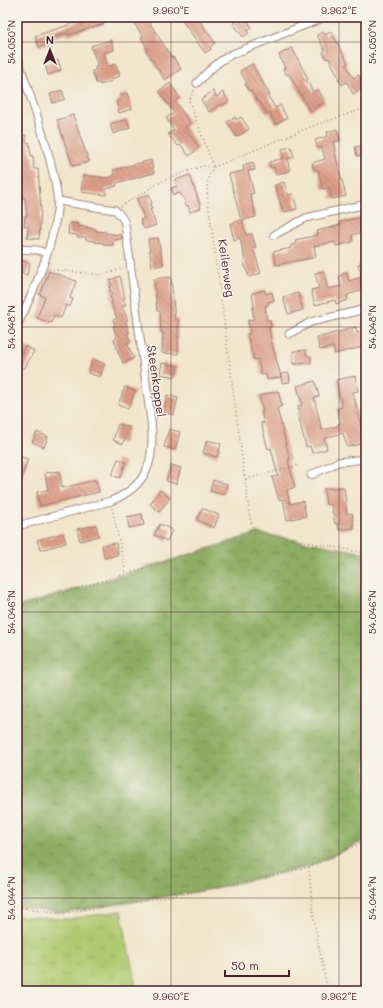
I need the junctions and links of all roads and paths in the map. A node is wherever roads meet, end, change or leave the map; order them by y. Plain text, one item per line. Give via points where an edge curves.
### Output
1 (325, 17) edge
2 (17, 56) edge
3 (197, 83) joint
4 (366, 108) edge
5 (214, 166) junction
6 (58, 202) junction
7 (366, 204) edge
8 (115, 210) junction
9 (274, 235) dead end
10 (17, 249) edge
11 (46, 253) junction
12 (130, 266) junction
13 (41, 268) junction
14 (366, 309) edge
15 (17, 326) edge
16 (289, 334) dead end
17 (366, 459) edge
18 (299, 465) dead end
19 (311, 475) dead end
20 (245, 479) junction
21 (111, 502) junction
22 (17, 526) edge
23 (258, 533) junction
24 (366, 553) edge
25 (126, 574) junction
26 (17, 607) edge
27 (366, 840) edge
28 (309, 867) junction
29 (17, 908) edge
30 (328, 991) edge

1 - 3 street via 220,60
2 - 6 street via 45,146
3 - 5 path via 189,101
4 - 5 path via 315,125
5 - 8 path via 202,166 164,180
5 - 20 path, Keilerweg via 208,179 207,194
6 - 8 street
6 - 11 street
7 - 9 street via 306,218
8 - 12 street, Steenkoppel via 125,224
10 - 11 street
11 - 13 street
12 - 13 path via 103,276
12 - 21 street, Steenkoppel via 153,449 149,467 140,482 125,495
13 - 15 street via 31,298
14 - 16 street via 311,322
17 - 19 street via 338,462
18 - 20 path
20 - 23 path, Keilerweg via 250,518 253,528
21 - 22 street, Steenkoppel
21 - 25 path
23 - 24 path
23 - 25 path
25 - 26 path
27 - 28 path
28 - 29 path via 201,891 63,913
28 - 30 path via 310,895

